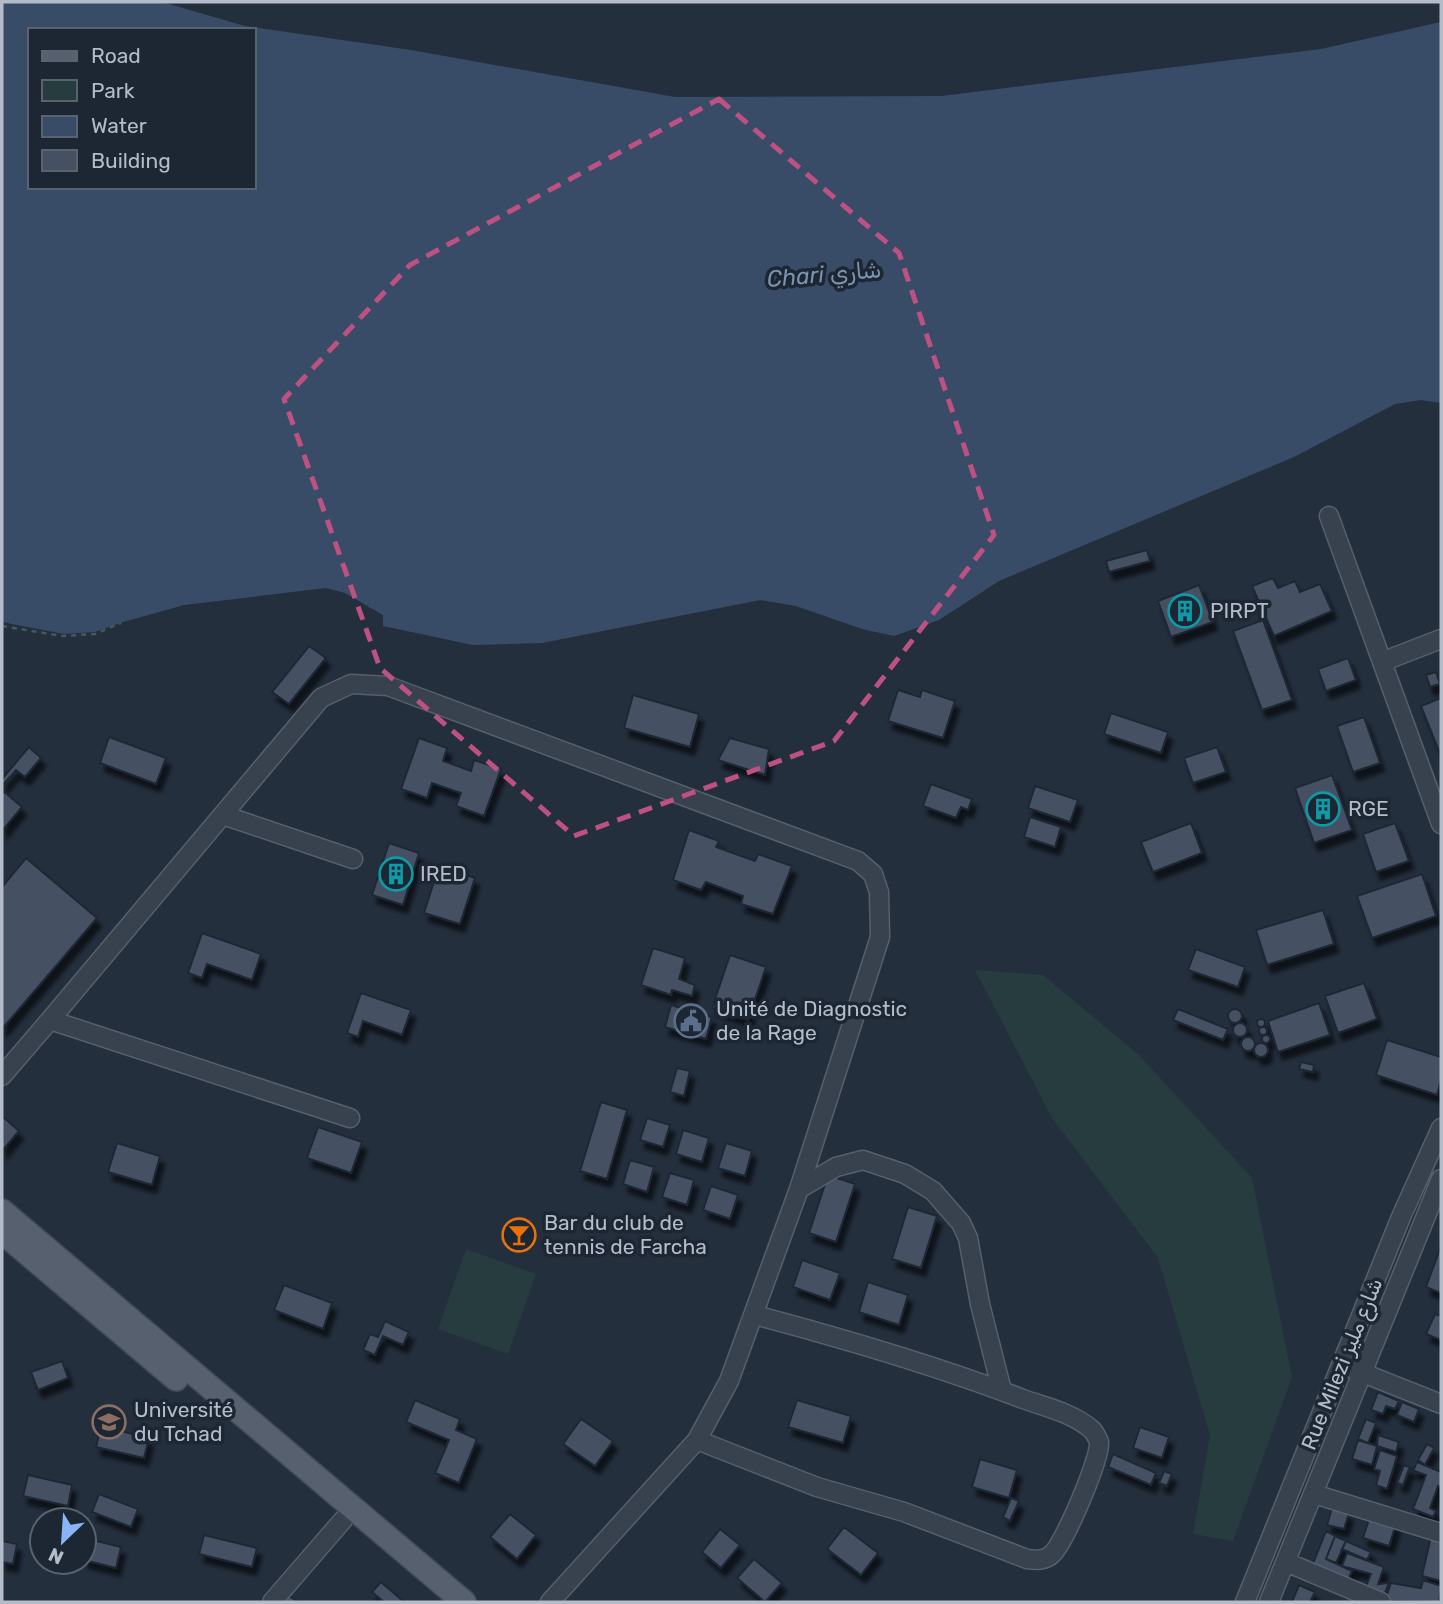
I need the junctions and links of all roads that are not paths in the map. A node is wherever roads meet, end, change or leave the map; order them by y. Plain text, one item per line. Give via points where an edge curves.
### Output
1 (1329, 516) dead end
2 (1441, 639) edge
3 (1384, 661) junction
4 (1434, 781) edge
5 (223, 815) junction
6 (1441, 824) edge
7 (353, 859) dead end
8 (50, 1020) junction
9 (2, 1076) edge
10 (351, 1118) dead end
11 (1441, 1128) edge
12 (1441, 1179) edge
13 (799, 1189) junction
14 (2, 1211) edge
15 (2, 1232) edge
16 (755, 1315) junction
17 (1342, 1365) junction
18 (1362, 1372) junction
19 (202, 1390) junction
20 (1002, 1391) junction
21 (1441, 1404) edge
22 (697, 1440) junction
23 (1314, 1494) junction
24 (343, 1520) junction
25 (1441, 1533) edge
26 (1286, 1562) junction
27 (272, 1602) edge
28 (440, 1602) edge
29 (464, 1602) edge
30 (550, 1602) edge
31 (1245, 1602) edge
32 (1269, 1602) edge
33 (1381, 1602) edge

1 - 3 street
2 - 3 street
3 - 4 street
4 - 6 street
5 - 7 street
5 - 8 street
5 - 13 street via 321,698 351,684 388,685 858,861 873,874 879,892 880,937
8 - 9 street
8 - 10 street
11 - 17 street, Rue Milezi شارع مليز
12 - 18 street, Rue Milezi شارع مليز
13 - 16 street
13 - 20 street via 836,1167 863,1160 905,1174 933,1191 968,1238
14 - 19 main road
15 - 19 main road
16 - 20 street via 850,1340
16 - 22 street via 729,1381
17 - 18 street
17 - 31 street, Rue Milezi شارع مليز
18 - 21 street
18 - 23 street, Rue Milezi شارع مليز
19 - 24 main road
19 - 29 main road
20 - 22 street via 1069,1416 1092,1430 1099,1443 1065,1534 1052,1554 1041,1560 817,1487
22 - 30 street
23 - 25 street
23 - 26 street, Rue Milezi شارع مليز
24 - 27 street
24 - 28 main road
26 - 32 street, Rue Milezi شارع مليز
26 - 33 street

